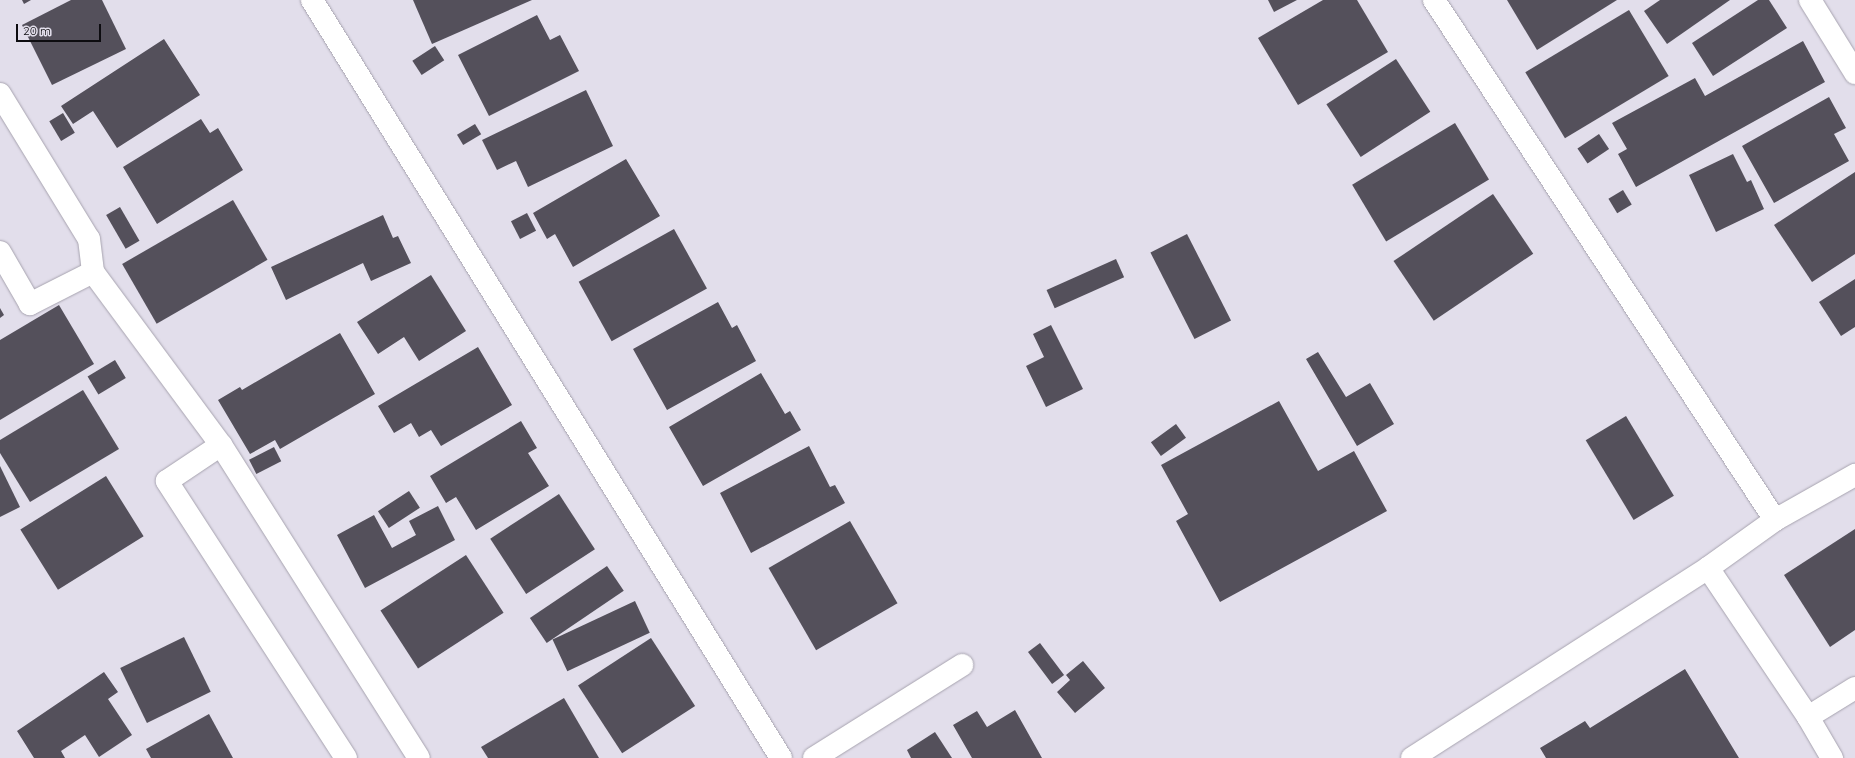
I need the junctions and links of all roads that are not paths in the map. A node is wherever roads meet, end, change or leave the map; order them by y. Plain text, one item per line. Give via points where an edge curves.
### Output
1 (312, 0) edge
2 (1434, 0) edge
3 (1810, 0) edge
4 (1855, 73) edge
5 (0, 94) edge
6 (0, 252) edge
7 (93, 272) junction
8 (221, 445) junction
9 (1855, 475) edge
10 (1775, 520) junction
11 (1708, 568) junction
12 (962, 665) dead end
13 (1855, 688) edge
14 (1808, 717) junction
15 (346, 758) edge
16 (419, 758) edge
17 (781, 758) edge
18 (814, 758) edge
19 (1412, 758) edge
20 (1832, 758) edge

1 - 17 street
2 - 10 street
3 - 4 street
5 - 7 street via 89,239
6 - 7 street via 30,304
7 - 8 street
8 - 15 street via 167,481
8 - 16 street
9 - 10 street
10 - 11 street
11 - 14 street
11 - 19 street
12 - 18 street
13 - 14 street
14 - 20 street

